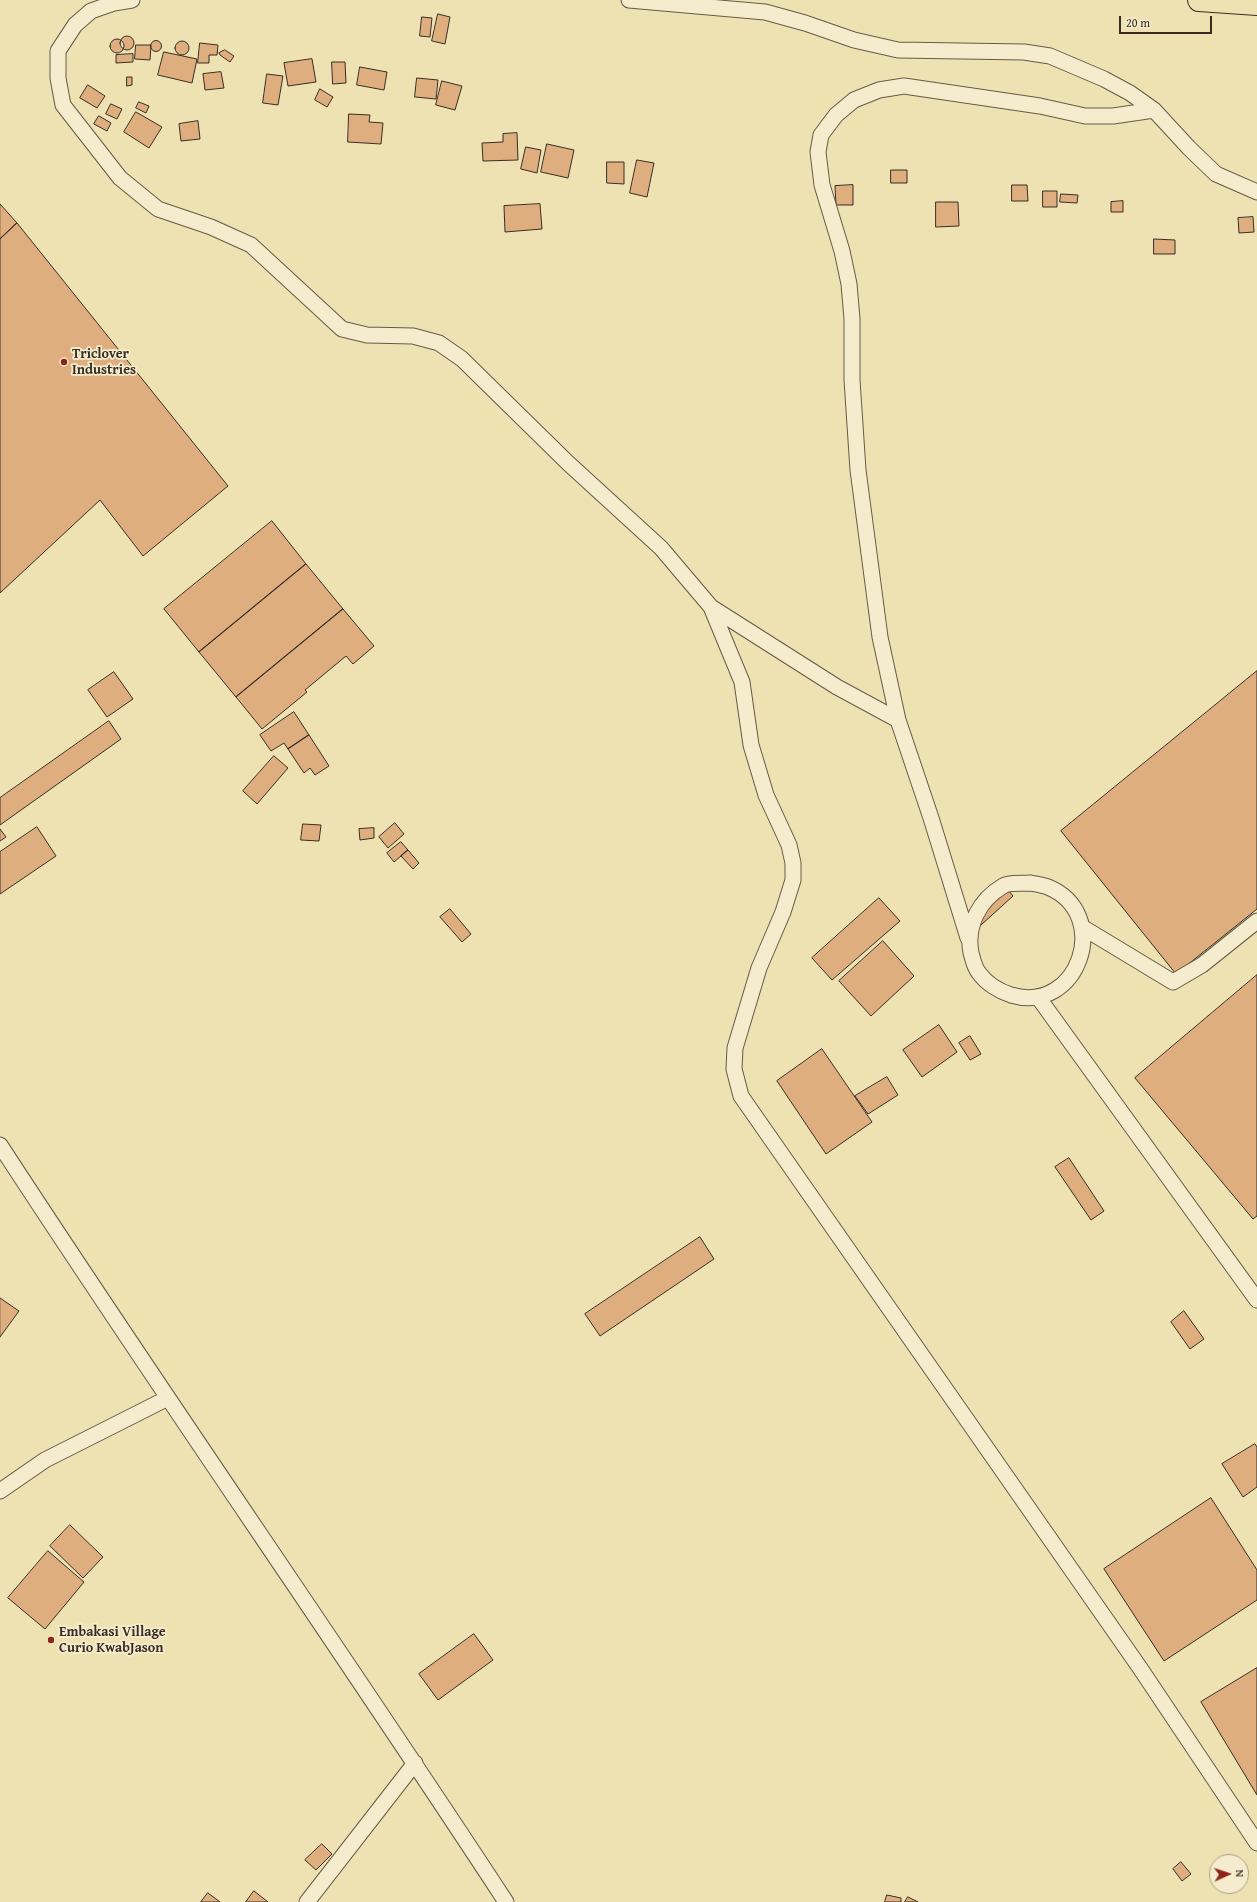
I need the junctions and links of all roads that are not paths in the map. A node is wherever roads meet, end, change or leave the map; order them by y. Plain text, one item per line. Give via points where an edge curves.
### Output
1 (132, 0) edge
2 (629, 0) edge
3 (1199, 0) edge
4 (1247, 3) edge
5 (1154, 110) junction
6 (1257, 192) edge
7 (711, 607) junction
8 (898, 720) junction
9 (1257, 921) edge
10 (1082, 927) junction
11 (969, 943) junction
12 (1038, 997) junction
13 (0, 1145) edge
14 (1257, 1300) edge
15 (168, 1398) junction
16 (0, 1491) edge
17 (415, 1763) junction
18 (1257, 1843) edge
19 (307, 1902) edge
20 (506, 1902) edge

1 - 7 lane via 91,11 75,25 58,51 58,78 63,105 120,178 158,210 251,244 342,330 367,335 413,336 439,342 456,355 661,548
2 - 5 lane via 765,12 854,40 898,50 1024,52 1050,56 1104,78
3 - 4 highway
5 - 6 lane via 1216,174
5 - 8 lane via 1114,116 1085,116 1040,106 904,86 879,90 854,100 836,115 821,135 818,152 822,184 849,284 858,470 880,637
7 - 8 lane via 837,687
7 - 18 lane via 742,682 751,745 766,795 790,845 792,863 793,880 783,912 759,968 735,1048 734,1069 741,1096 1140,1668
8 - 11 lane
9 - 10 lane via 1202,965 1173,982
10 - 11 lane via 1075,910 1063,896 1048,887 1030,883 1004,885 981,905 972,923
10 - 12 lane via 1083,946 1069,978 1055,990
11 - 12 lane via 973,962 979,973 1000,991 1018,998
12 - 14 lane
13 - 15 lane
15 - 16 lane via 45,1460
15 - 17 lane
17 - 19 lane
17 - 20 lane

